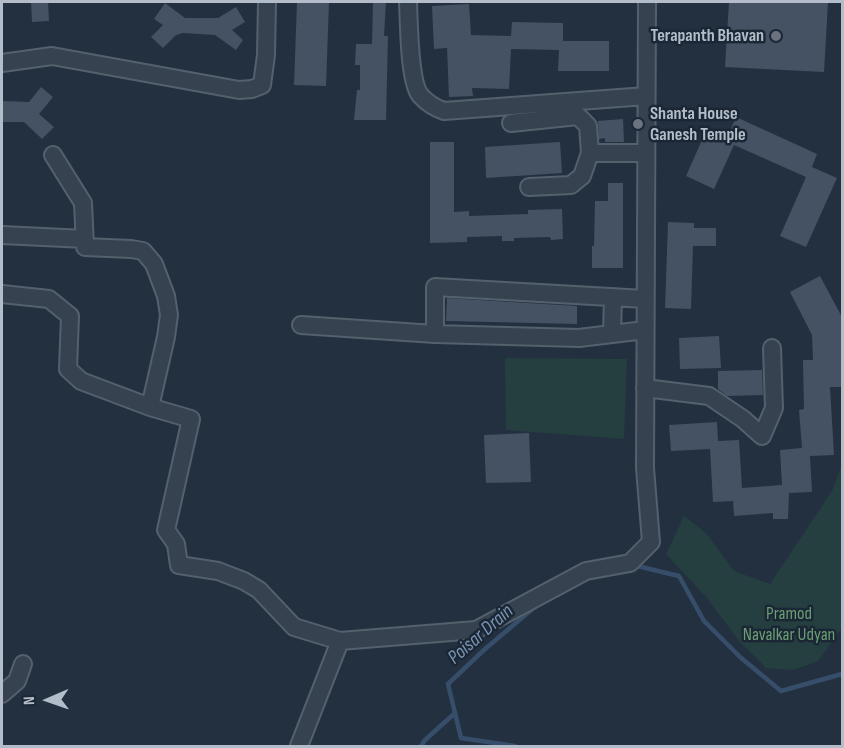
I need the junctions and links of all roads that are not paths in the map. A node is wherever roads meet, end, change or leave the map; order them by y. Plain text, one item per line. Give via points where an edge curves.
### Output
1 (267, 2) edge
2 (408, 2) edge
3 (647, 2) edge
4 (2, 63) edge
5 (646, 96) junction
6 (511, 123) dead end
7 (590, 153) junction
8 (646, 153) junction
9 (53, 155) dead end
10 (529, 187) dead end
11 (2, 235) edge
12 (85, 239) junction
13 (2, 294) edge
14 (613, 297) junction
15 (645, 299) junction
16 (301, 325) dead end
17 (645, 330) junction
18 (435, 334) junction
19 (612, 334) junction
20 (772, 348) dead end
21 (645, 388) junction
22 (150, 407) junction
23 (340, 641) junction
24 (23, 664) dead end
25 (2, 694) edge
26 (299, 747) edge

1 - 4 street via 262,85 252,89 239,90 52,56
2 - 5 street via 413,78 419,94 435,108 444,111
3 - 5 street
5 - 8 street
6 - 7 street via 578,116 588,126
7 - 8 street
7 - 10 street via 582,176 572,185
8 - 15 street
9 - 12 street via 83,202
11 - 12 street
12 - 22 street via 85,247 143,251 154,264 169,315
13 - 22 street via 50,299 70,316 68,369 81,381
14 - 15 street
14 - 18 street via 435,287
14 - 19 street
15 - 17 street
16 - 18 street
17 - 19 street
17 - 21 street
18 - 19 street via 579,338
20 - 21 street via 774,408 762,436 709,396
21 - 23 street via 645,468 651,542 630,563 586,571 476,630
22 - 23 street via 192,420 166,530 176,544 179,565 218,571 244,581 259,590 294,627
23 - 26 street
24 - 25 street via 17,681

